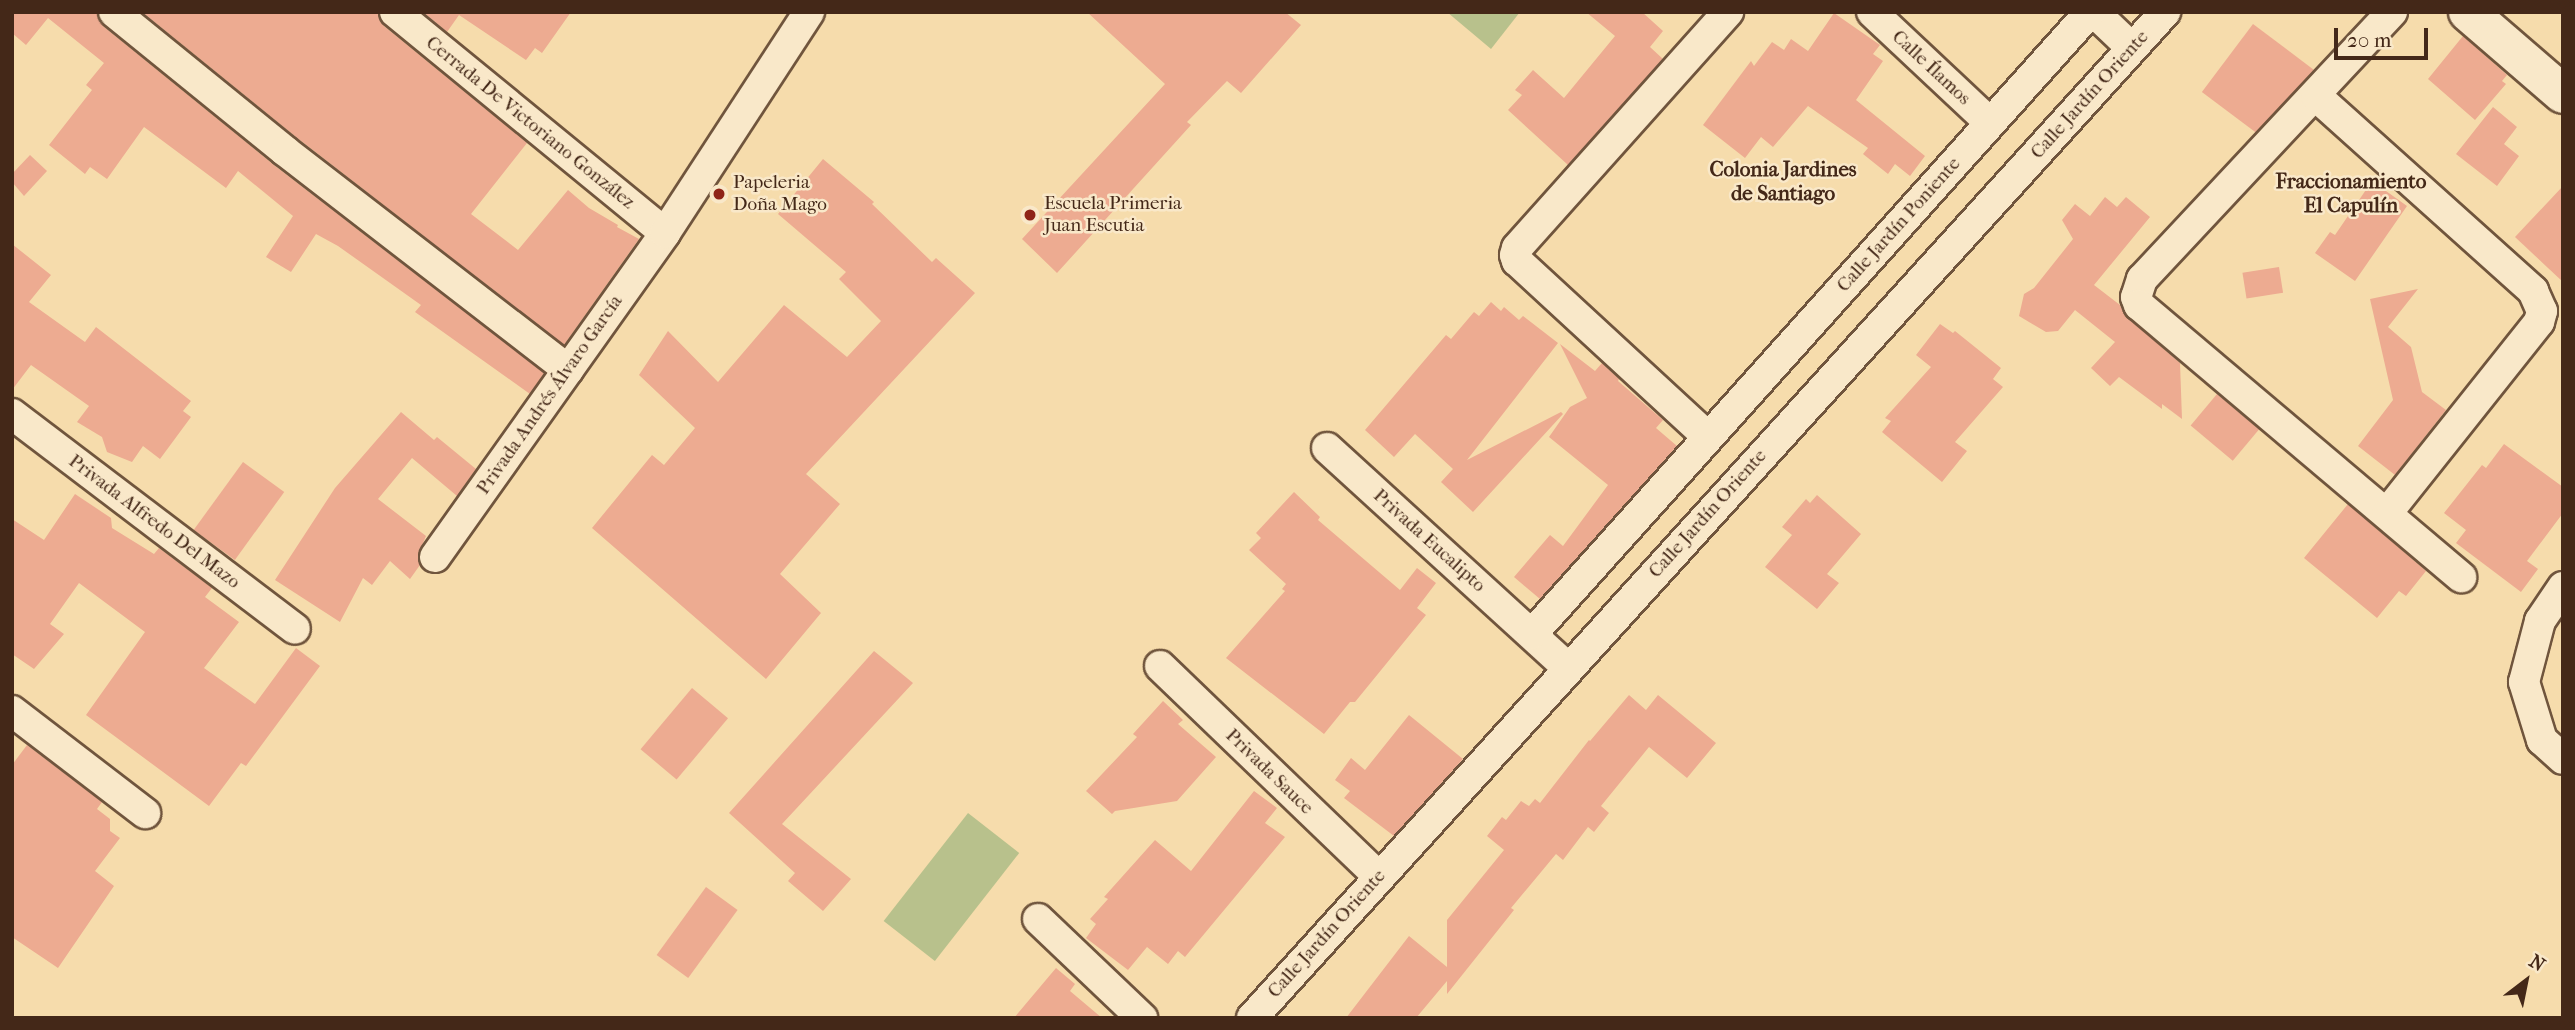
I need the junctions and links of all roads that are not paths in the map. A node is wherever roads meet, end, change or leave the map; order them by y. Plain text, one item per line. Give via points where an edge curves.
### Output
1 (114, 12) edge
2 (395, 12) edge
3 (809, 12) edge
4 (1728, 12) edge
5 (1872, 12) edge
6 (2092, 12) edge
7 (2165, 12) edge
8 (2392, 12) edge
9 (2468, 12) edge
10 (2132, 48) junction
11 (2563, 94) edge
12 (2316, 96) junction
13 (1990, 123) junction
14 (665, 233) junction
15 (568, 370) junction
16 (12, 414) edge
17 (1708, 437) junction
18 (1327, 447) dead end
19 (2388, 512) junction
20 (435, 557) dead end
21 (2461, 577) dead end
22 (2563, 587) edge
23 (295, 629) dead end
24 (1532, 634) junction
25 (1160, 666) dead end
26 (1568, 668) junction
27 (12, 711) edge
28 (2563, 759) edge
29 (145, 813) dead end
30 (1379, 877) junction
31 (1038, 919) dead end
32 (1142, 1018) edge
33 (1252, 1018) edge

1 - 15 street
2 - 14 street, Cerrada De Victoriano González
3 - 14 street, Privada Andrés Álvaro García
4 - 17 street via 1517,248 1517,261
5 - 13 street, Calle Ílamos
6 - 10 street
6 - 13 street, Calle Jardín Poniente
7 - 10 street, Calle Jardín Oriente
8 - 12 street
9 - 11 main road
10 - 26 street, Calle Jardín Oriente
12 - 19 street via 2533,291 2542,311 2539,321
12 - 19 street via 2142,279 2136,297 2139,305
13 - 17 street, Calle Jardín Poniente
14 - 15 street, Privada Andrés Álvaro García
15 - 20 street, Privada Andrés Álvaro García
16 - 23 street, Privada Alfredo Del Mazo
17 - 24 street, Calle Jardín Poniente
18 - 24 street, Privada Eucalipto
19 - 21 street
22 - 28 street via 2540,621 2524,681 2542,740
24 - 26 street, Privada Eucalipto
25 - 30 street, Privada Sauce
26 - 30 street, Calle Jardín Oriente
27 - 29 street
30 - 33 street, Calle Jardín Oriente
31 - 32 street

